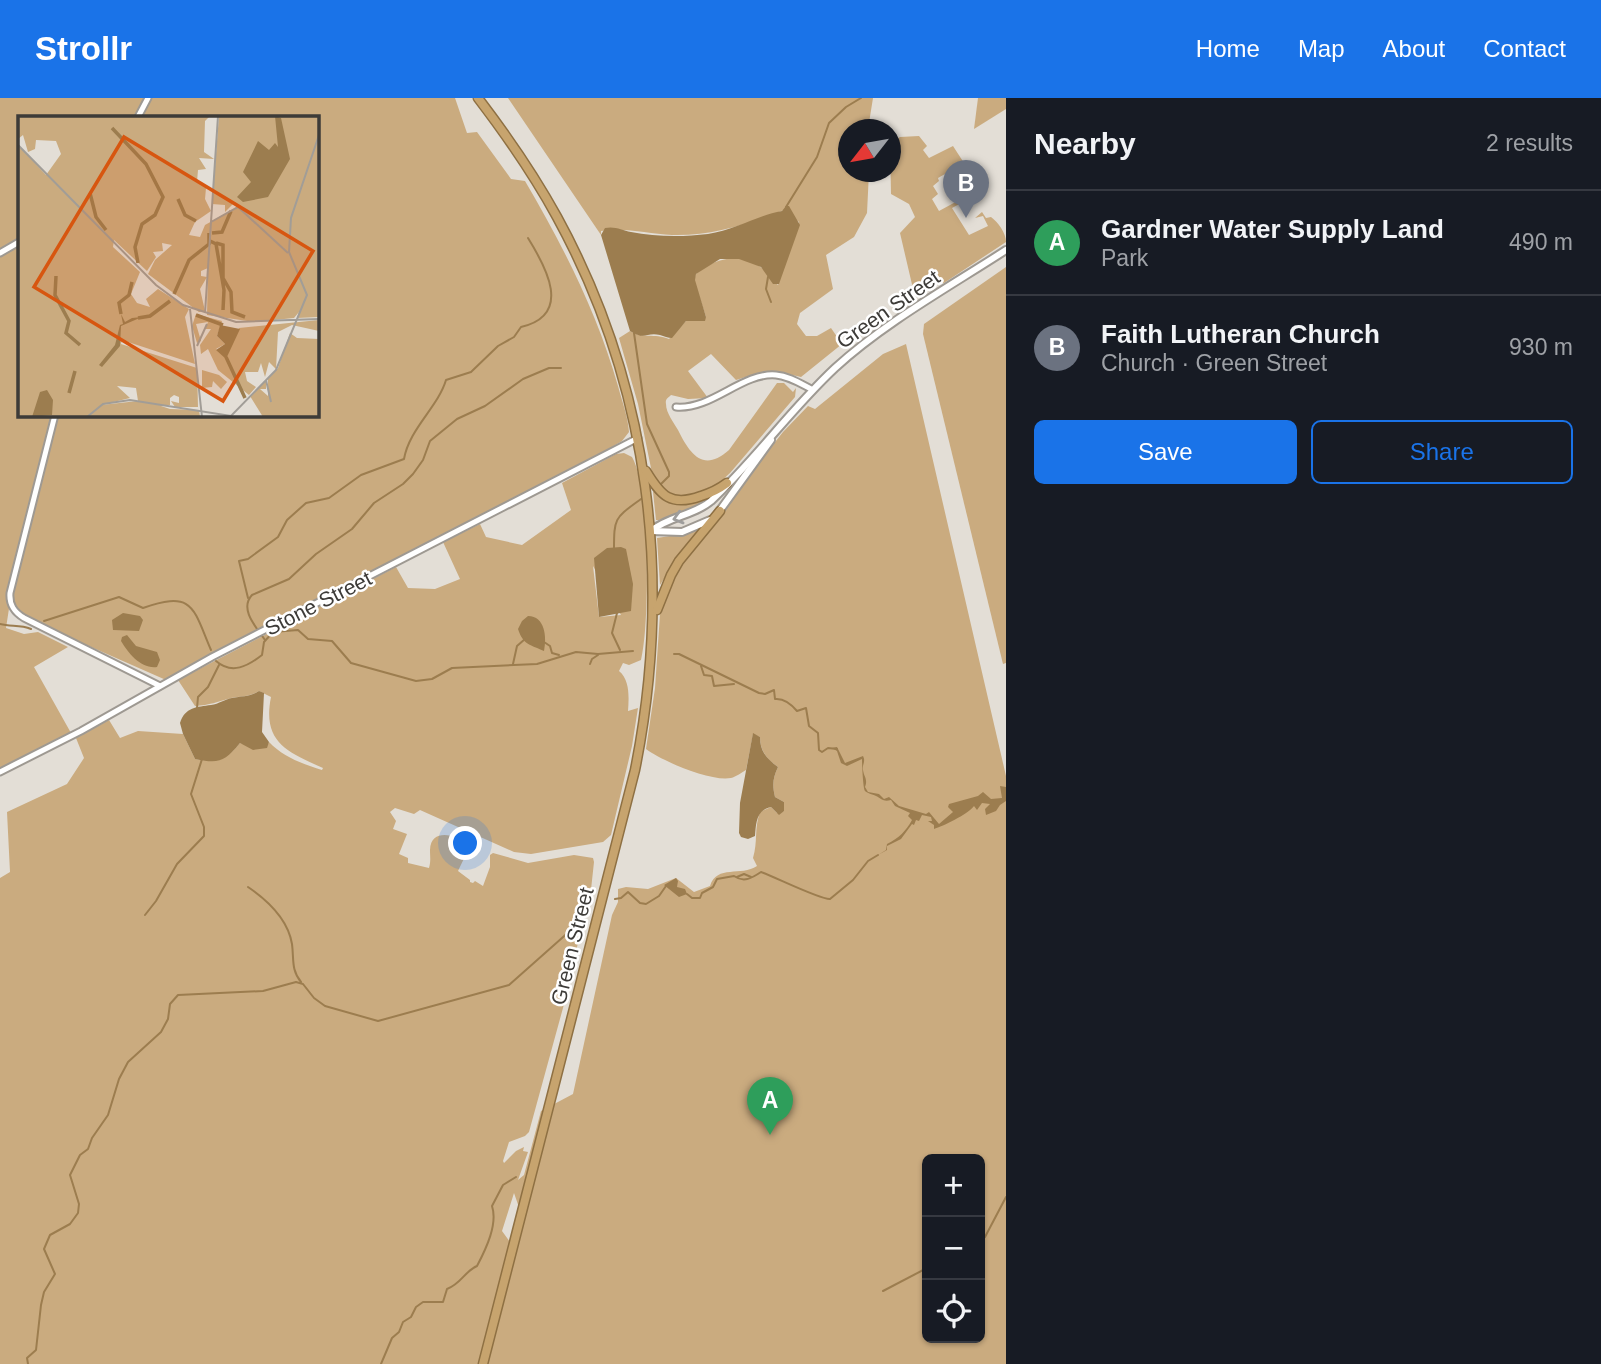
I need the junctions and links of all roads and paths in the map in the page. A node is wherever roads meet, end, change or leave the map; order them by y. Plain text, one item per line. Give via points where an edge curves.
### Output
1 (148, 98) edge
2 (478, 98) edge
3 (139, 116) edge
4 (18, 243) edge
5 (1006, 250) edge
6 (0, 253) edge
7 (813, 390) junction
8 (797, 405) junction
9 (676, 407) dead end
10 (55, 416) edge
11 (638, 438) junction
12 (643, 464) junction
13 (727, 483) junction
14 (720, 511) junction
15 (651, 531) junction
16 (654, 620) junction
17 (160, 686) junction
18 (0, 772) edge
19 (482, 1364) edge

1 - 3 street
2 - 11 highway via 535,179 577,255 614,347
4 - 6 street
5 - 7 street, Green Street via 858,349
7 - 8 street, Green Street
7 - 9 street via 768,375 697,405
8 - 13 street, Green Street
8 - 14 street, Green Street
10 - 17 street via 10,602 24,618
11 - 12 highway
11 - 17 street, Stone Street
12 - 13 highway via 659,491 673,500 698,498
12 - 15 highway
13 -> 15 street, Green Street via 700,509
14 - 15 street, Green Street via 691,530
14 - 16 highway via 676,566
15 - 16 highway, Green Street
16 - 19 highway, Green Street via 635,771
17 - 18 street, Stone Street

